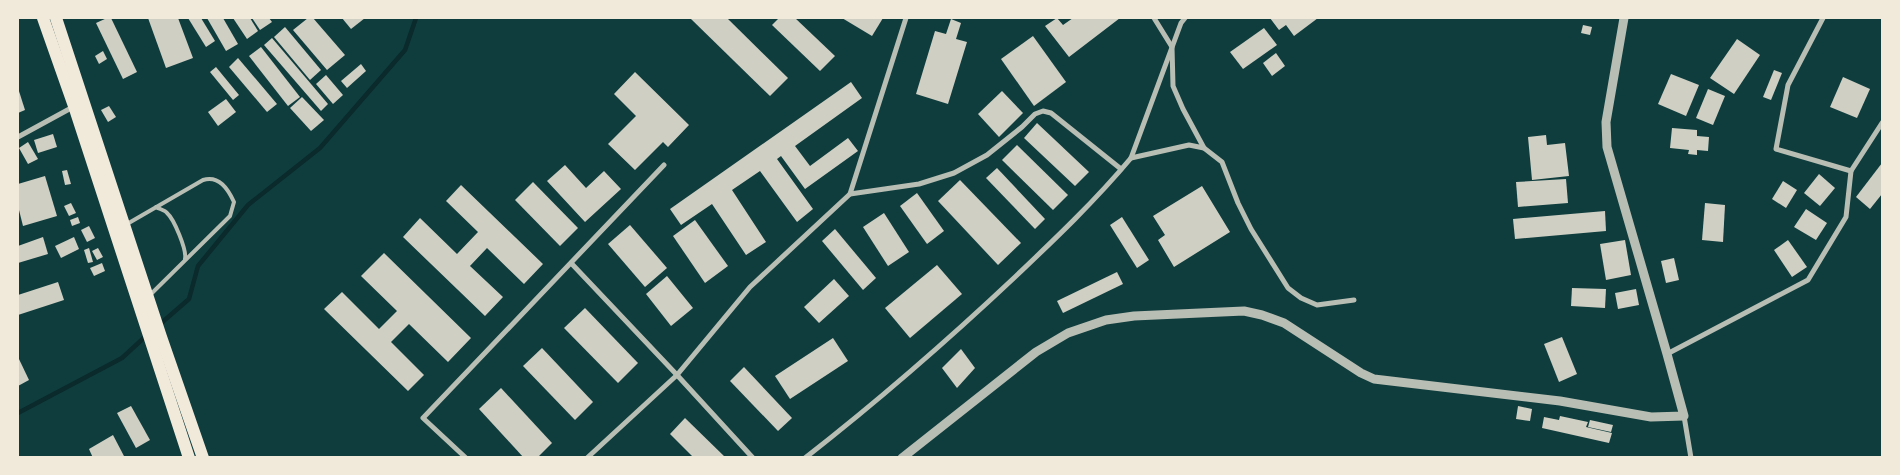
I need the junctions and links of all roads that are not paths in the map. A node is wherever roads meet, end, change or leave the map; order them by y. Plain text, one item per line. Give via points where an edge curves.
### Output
1 (43, 18) edge
2 (56, 18) edge
3 (906, 18) edge
4 (1154, 18) edge
5 (1185, 18) edge
6 (1624, 18) edge
7 (1823, 18) edge
8 (1172, 47) junction
9 (79, 104) junction
10 (1882, 123) edge
11 (18, 136) edge
12 (1204, 148) junction
13 (1131, 158) junction
14 (664, 165) dead end
15 (1121, 169) junction
16 (1851, 171) junction
17 (850, 194) junction
18 (156, 207) junction
19 (125, 225) junction
20 (185, 259) junction
21 (571, 263) junction
22 (149, 297) junction
23 (1354, 300) dead end
24 (151, 323) junction
25 (156, 340) junction
26 (1667, 354) junction
27 (677, 374) junction
28 (1684, 416) junction
29 (189, 458) edge
30 (204, 458) edge
31 (466, 458) edge
32 (587, 458) edge
33 (753, 458) edge
34 (805, 458) edge
35 (902, 458) edge
36 (1691, 458) edge

1 - 9 highway
2 - 9 highway
3 - 17 street
4 - 8 street
5 - 8 street
6 - 26 street via 1606,122 1607,147
7 - 16 street via 1788,85 1776,148
8 - 12 street via 1173,86
8 - 13 street
9 - 11 street
9 - 19 highway
9 - 24 highway
10 - 16 street
12 - 13 street via 1189,145
12 - 23 street via 1222,162 1251,229 1288,288 1317,305
13 - 15 street
14 - 21 street
15 - 17 street via 1051,113 1043,111 1035,114 987,156 954,173 919,184
15 - 34 street via 1080,216 988,303 875,403
16 - 26 street via 1846,217 1808,280
17 - 27 street via 750,287
18 - 19 lane
18 - 20 lane via 167,212 172,219 185,249
18 - 20 lane via 210,178 229,190 234,202 230,216
19 - 22 highway
20 - 22 lane
21 - 27 street
21 - 31 street via 423,418
22 - 24 highway
24 - 25 highway
25 - 29 highway
25 - 30 highway
26 - 28 street
27 - 32 street
27 - 33 street
28 - 35 street via 1651,417 1560,401 1374,379 1284,323 1262,315 1244,312 1134,316 1106,320 1068,333 1036,352
28 - 36 street

